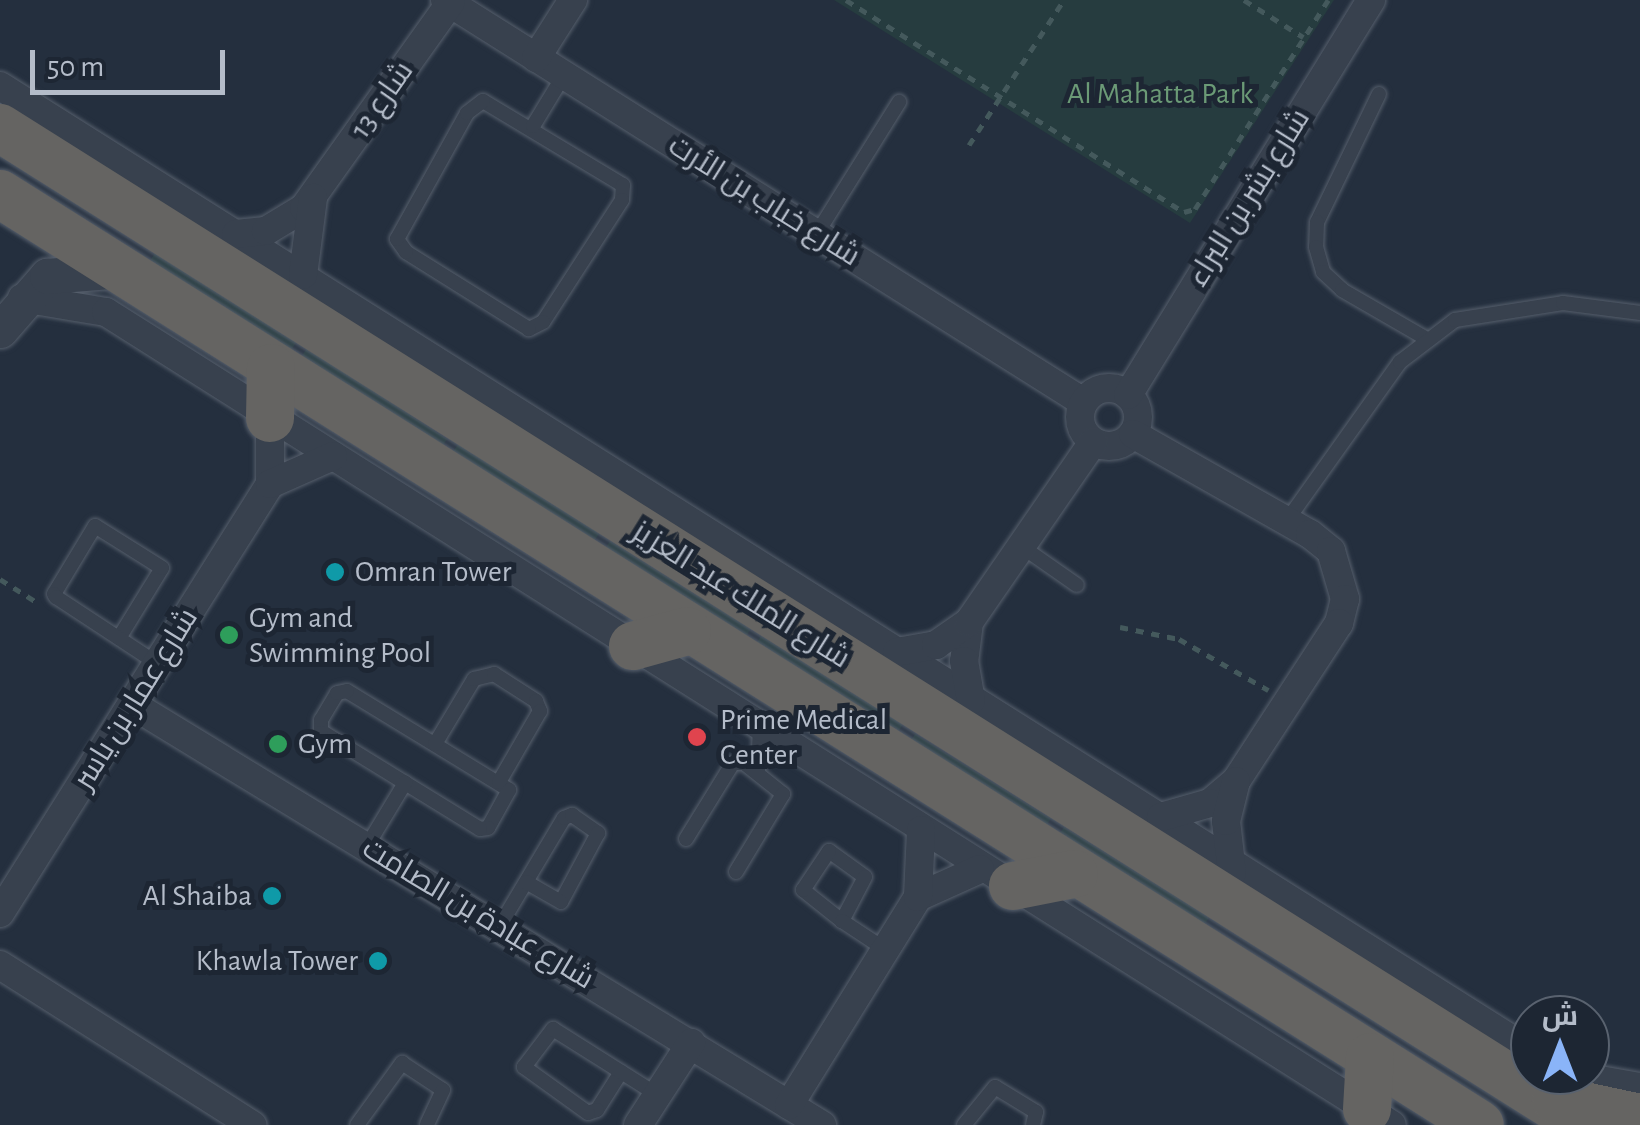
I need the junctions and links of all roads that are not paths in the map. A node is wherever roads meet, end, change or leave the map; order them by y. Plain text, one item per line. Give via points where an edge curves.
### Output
1 (573, 0) edge
2 (1371, 0) edge
3 (447, 2) edge
4 (536, 58) junction
5 (564, 75) junction
6 (0, 86) edge
7 (1379, 94) dead end
8 (898, 102) dead end
9 (533, 126) junction
10 (0, 128) edge
11 (0, 194) edge
12 (314, 197) junction
13 (236, 234) junction
14 (816, 235) junction
15 (127, 270) junction
16 (303, 275) junction
17 (22, 298) junction
18 (1640, 313) edge
19 (315, 326) junction
20 (0, 330) edge
21 (1424, 338) junction
22 (271, 368) junction
23 (1128, 395) junction
24 (1083, 402) junction
25 (270, 418) junction
26 (1133, 434) junction
27 (1093, 442) junction
28 (333, 456) junction
29 (619, 477) junction
30 (270, 484) junction
31 (568, 486) junction
32 (1288, 519) junction
33 (1021, 546) junction
34 (1077, 585) dead end
35 (969, 622) junction
36 (686, 631) junction
37 (119, 638) junction
38 (633, 646) junction
39 (896, 652) junction
40 (158, 665) junction
41 (971, 700) junction
42 (133, 705) junction
43 (760, 727) junction
44 (435, 744) junction
45 (758, 772) junction
46 (1236, 781) junction
47 (499, 782) junction
48 (405, 783) junction
49 (1161, 817) junction
50 (921, 830) junction
51 (686, 840) dead end
52 (367, 846) junction
53 (1229, 861) junction
54 (736, 872) dead end
55 (1074, 874) junction
56 (997, 878) junction
57 (526, 882) junction
58 (918, 897) junction
59 (0, 913) edge
60 (842, 920) junction
61 (1257, 922) junction
62 (499, 927) junction
63 (886, 950) junction
64 (0, 965) edge
65 (690, 1044) junction
66 (1510, 1050) edge
67 (1510, 1055) edge
68 (1370, 1057) junction
69 (622, 1072) junction
70 (1610, 1082) edge
71 (1640, 1086) edge
72 (658, 1094) junction
73 (1561, 1095) edge
74 (1568, 1095) edge
75 (789, 1105) junction
76 (1640, 1118) edge
77 (1376, 1120) edge
78 (244, 1123) edge
79 (357, 1125) edge
80 (428, 1125) edge
81 (638, 1125) edge
82 (822, 1125) edge
83 (964, 1125) edge
84 (1033, 1125) edge
85 (1480, 1125) edge
86 (1584, 1125) edge

1 - 4 street
2 - 23 street, شارع بشر بن البراء
3 - 4 street, شارع خباب بن الأرت
3 - 12 street, شارع 13
4 - 5 street, شارع خباب بن الأرت
5 - 9 lane
5 - 14 street, شارع خباب بن الأرت
6 - 13 street, شارع الملك عبد العزيز
7 - 21 lane via 1317,222 1316,247 1323,272 1342,290
8 - 14 lane
9 - 9 lane via 493,102 474,105 398,232 406,252 522,328 543,322 624,193 612,174
10 - 19 highway, شارع الملك عبد العزيز
11 - 15 highway, شارع الملك عبد العزيز
12 - 13 street, شارع 13 via 280,226
12 - 16 street, شارع 13
13 - 16 street, شارع الملك عبد العزيز
14 - 24 street, شارع خباب بن الأرت
15 - 17 street via 64,270
15 - 22 highway, شارع الملك عبد العزيز
16 - 19 highway
16 - 29 street, شارع الملك عبد العزيز
17 - 20 street
17 - 25 street via 106,312
18 - 21 lane via 1524,304 1455,320
19 - 31 highway, شارع الملك عبد العزيز
21 - 32 lane
22 - 25 highway
22 - 36 highway, شارع الملك عبد العزيز
23 - 24 street via 1109,388
23 - 26 street via 1138,414
24 - 27 street via 1080,424
25 - 28 street
25 - 30 street
26 - 27 street via 1110,446
26 - 32 street
27 - 33 street
28 - 30 street
28 - 38 street
29 - 31 highway
29 - 39 street, شارع الملك عبد العزيز
30 - 40 street, شارع عمار بن ياسر
31 - 61 highway, شارع الملك عبد العزيز
32 - 46 street via 1331,551 1344,598 1340,623
33 - 34 lane
33 - 35 street
35 - 39 street via 936,645
35 - 41 street via 964,661
36 - 38 highway
36 - 55 highway, شارع الملك عبد العزيز
37 - 37 lane via 52,590 96,526 162,568
37 - 40 lane
38 - 43 street
39 - 41 street, شارع الملك عبد العزيز
40 - 42 street, شارع عمار بن ياسر
41 - 49 street, شارع الملك عبد العزيز
42 - 52 street, شارع عبادة بن الصامت
42 - 59 street, شارع عمار بن ياسر
43 - 45 lane
43 - 50 street
44 - 47 lane
44 - 47 lane via 474,679 494,674 536,701 540,712
44 - 48 lane via 350,692 337,694 319,723 321,731
45 - 51 lane via 733,762
45 - 54 lane via 784,794
46 - 49 street via 1210,804
46 - 53 street via 1226,820
47 - 48 lane via 510,796 484,830
48 - 52 lane
49 - 53 street, شارع الملك عبد العزيز
50 - 56 street
50 - 58 street
52 - 62 street, شارع عبادة بن الصامت
53 - 61 street
53 - 66 street, شارع الملك عبد العزيز
55 - 56 highway
55 - 68 highway, شارع الملك عبد العزيز
56 - 58 street
56 - 77 street
57 - 57 lane via 566,816 598,832 561,902
57 - 62 lane
58 - 63 street
60 - 60 lane via 864,873 826,852 803,890
60 - 63 lane
61 - 67 highway, شارع الملك عبد العزيز
62 - 65 street, شارع عبادة بن الصامت
63 - 75 street
64 - 78 street
65 - 72 street
65 - 75 street, شارع عبادة بن الصامت
68 - 77 highway
68 - 85 highway, شارع الملك عبد العزيز
69 - 69 lane via 553,1029 524,1067 588,1112 597,1110
69 - 72 lane
70 - 71 street, شارع الملك عبد العزيز
72 - 81 street
73 - 86 highway, شارع الملك عبد العزيز
74 - 76 highway via 1584,1110
75 - 82 street, شارع عبادة بن الصامت
79 - 80 lane via 402,1063 443,1090
83 - 84 lane via 994,1087 1036,1112

